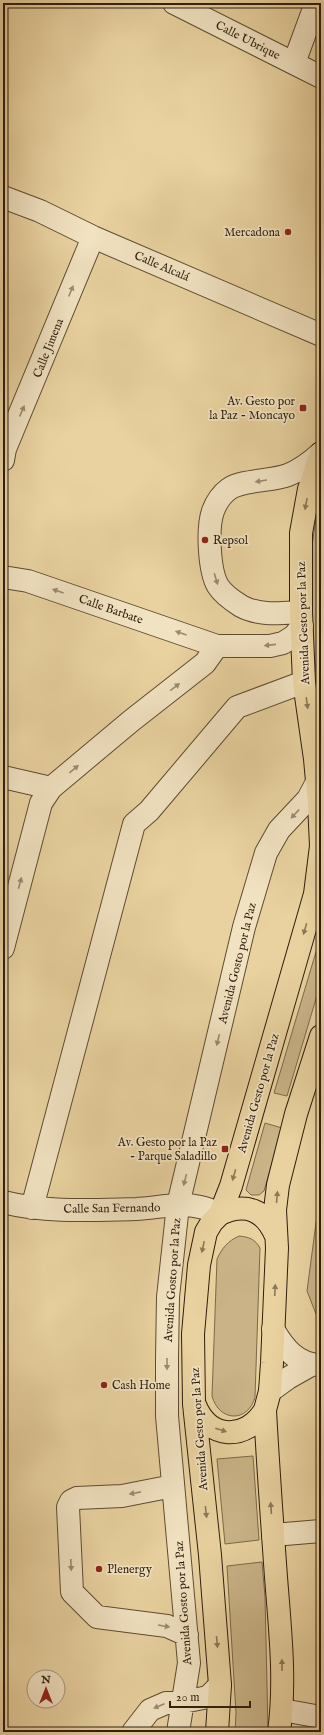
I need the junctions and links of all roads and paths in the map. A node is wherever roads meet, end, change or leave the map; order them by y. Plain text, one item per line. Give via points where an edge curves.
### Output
1 (174, 3) edge
2 (316, 3) edge
3 (294, 63) junction
4 (321, 77) edge
5 (3, 197) edge
6 (93, 237) junction
7 (321, 335) edge
8 (321, 453) edge
9 (3, 460) edge
10 (3, 577) edge
11 (301, 619) junction
12 (217, 646) junction
13 (304, 682) junction
14 (3, 777) edge
15 (317, 782) junction
16 (52, 788) junction
17 (3, 948) edge
18 (321, 1036) edge
19 (3, 1202) edge
20 (178, 1205) junction
21 (32, 1208) junction
22 (220, 1214) junction
23 (276, 1236) junction
24 (273, 1329) junction
25 (316, 1365) edge
26 (268, 1400) junction
27 (194, 1404) junction
28 (173, 1486) junction
29 (321, 1531) edge
30 (273, 1535) junction
31 (187, 1635) junction
32 (220, 1685) junction
33 (183, 1702) junction
34 (282, 1710) junction
35 (321, 1717) edge
36 (133, 1732) edge
37 (178, 1732) edge
38 (217, 1732) edge
39 (279, 1732) edge

1 - 3 street, Calle Ubrique
2 - 3 street
3 - 4 street, Calle Ubrique
5 - 6 street, Calle Alcalá via 40,211
6 - 7 street, Calle Alcalá
9 -> 6 street, Calle Jimena
8 -> 11 main road, Avenida Gesto por la Paz via 309,489 301,533
8 -> 11 street via 307,466 288,475 230,488 220,498 213,511 210,525 212,566 218,586 229,598 242,607 257,612
12 -> 10 street, Calle Barbate via 28,581
11 -> 12 street, Calle Barbate via 294,636 283,643 270,646
11 - 13 main road, Avenida Gesto por la Paz
16 -> 12 street via 204,663
13 -> 15 main road, Avenida Gesto por la Paz
13 - 21 street via 237,707 149,811 134,824
14 - 16 street
15 -> 20 street, Avenida Gosto por la Paz via 308,799 279,830 266,853 244,927
15 -> 22 main road, Avenida Gesto por la Paz via 321,846 315,894 231,1186
17 -> 16 street via 42,803
23 -> 18 main road via 278,1185 296,1114
19 - 21 street, Calle San Fernando
20 - 21 street, Calle San Fernando via 89,1210
20 - 22 street, Calle San Fernando via 200,1206
20 -> 28 street, Avenida Gosto por la Paz via 168,1297 166,1357 166,1416
22 - 23 main road via 231,1209 254,1210 272,1225
22 -> 27 main road, Avenida Gesto por la Paz via 206,1232 199,1265 193,1334
24 -> 23 main road
24 - 25 street via 283,1346 294,1357
24 - 26 main road
25 - 26 street via 288,1378
27 -> 26 main road via 206,1423 216,1430 228,1433 240,1432 250,1427 259,1419
30 -> 26 main road
27 -> 32 main road, Avenida Gesto por la Paz via 210,1554
28 - 31 street, Avenida Gosto por la Paz
28 -> 31 street via 122,1496 77,1498 71,1501 68,1507 72,1592 97,1617 167,1626
29 - 30 street
34 -> 30 main road via 282,1654
31 - 33 street, Avenida Gosto por la Paz via 190,1663
32 - 33 street via 208,1697
32 - 38 main road, Avenida Gesto por la Paz
33 -> 36 street via 166,1703 150,1710
33 - 37 street, Avenida Gosto por la Paz
34 - 35 street
34 - 39 main road

